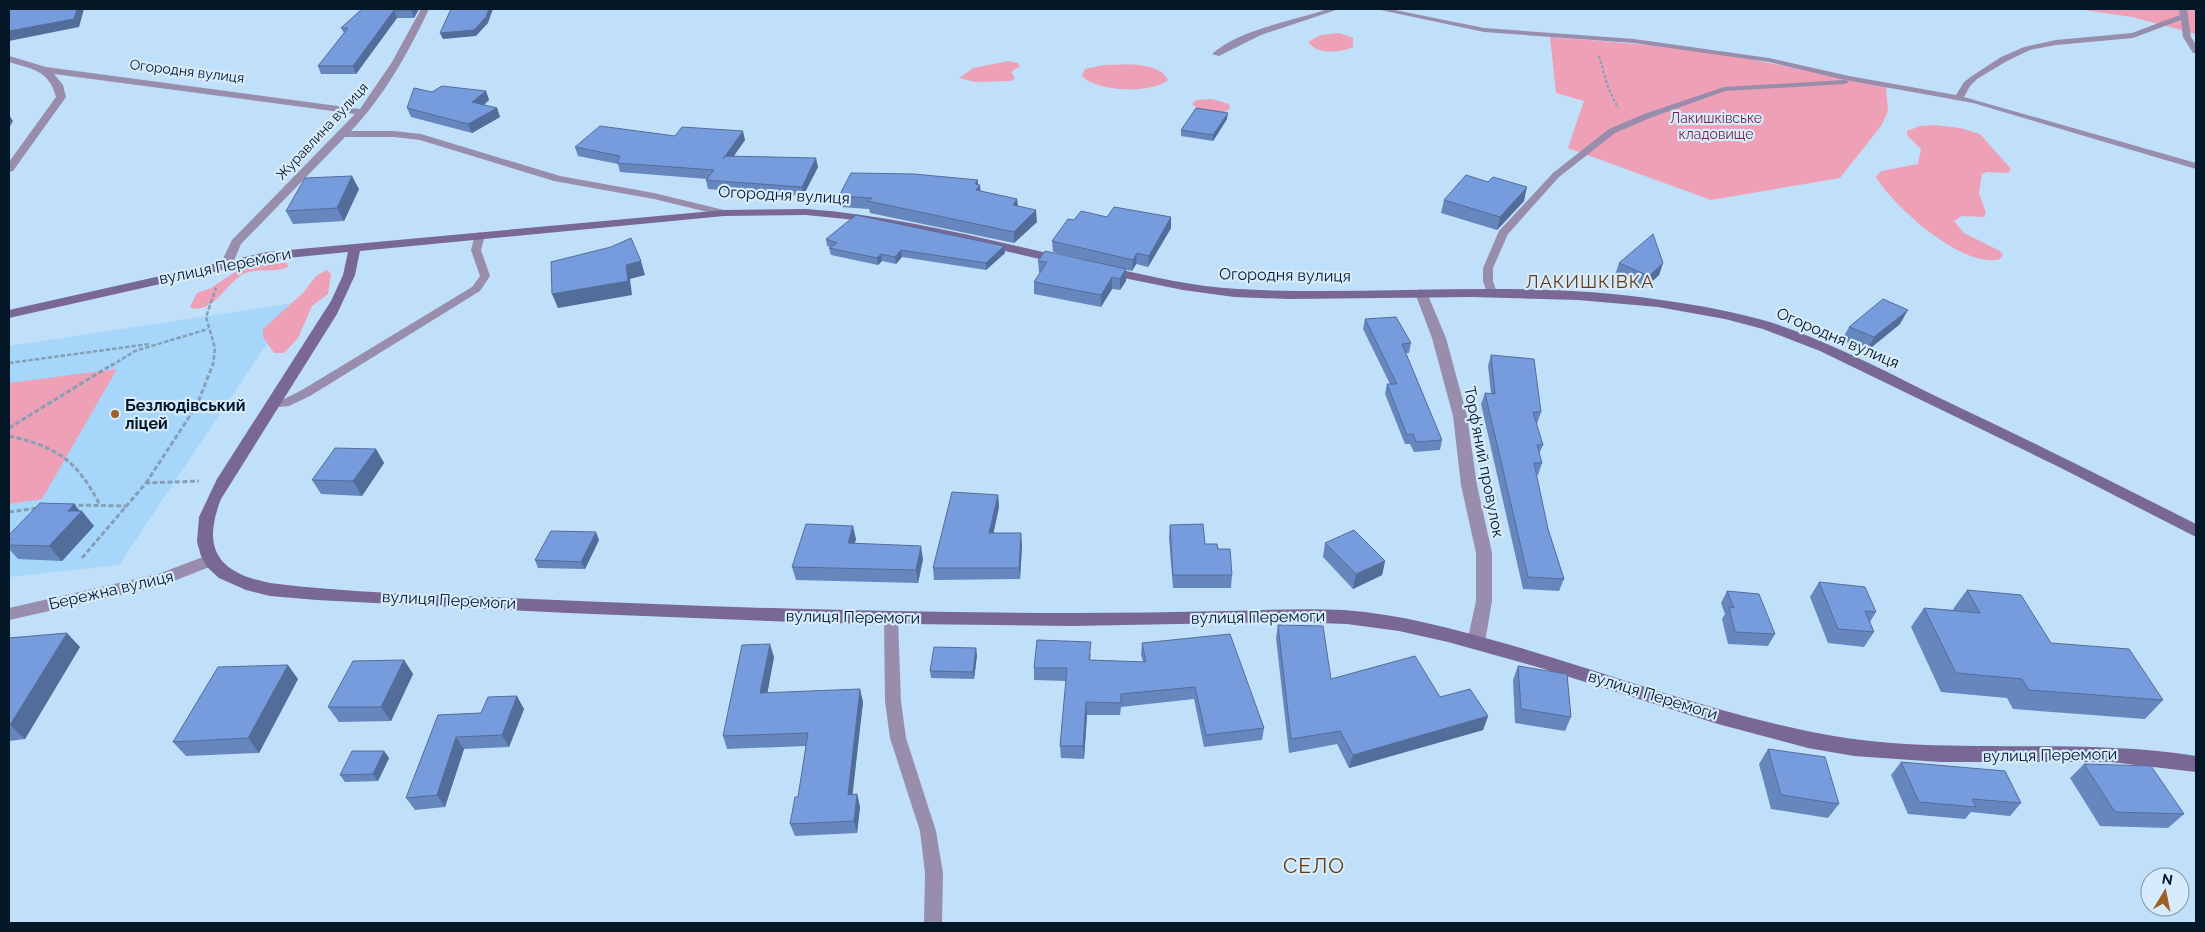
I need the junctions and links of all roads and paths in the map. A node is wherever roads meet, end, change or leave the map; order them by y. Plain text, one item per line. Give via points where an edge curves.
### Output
1 (425, 9) edge
2 (1335, 9) edge
3 (1380, 9) edge
4 (2183, 13) edge
5 (1585, 37) junction
6 (2196, 50) edge
7 (1216, 54) dead end
8 (9, 59) edge
9 (45, 70) junction
10 (1871, 82) junction
11 (1959, 98) junction
12 (363, 112) junction
13 (1621, 126) junction
14 (342, 134) junction
15 (2196, 166) edge
16 (9, 169) edge
17 (724, 213) junction
18 (480, 235) junction
19 (355, 246) junction
20 (227, 263) junction
21 (1076, 264) edge
22 (1095, 268) edge
23 (1421, 293) junction
24 (1492, 293) junction
25 (9, 314) edge
26 (208, 329) junction
27 (157, 342) junction
28 (9, 363) edge
29 (272, 405) junction
30 (9, 428) edge
31 (9, 436) edge
32 (224, 480) junction
33 (146, 483) junction
34 (62, 505) edge
35 (100, 505) junction
36 (127, 506) junction
37 (41, 507) edge
38 (9, 512) edge
39 (2196, 531) edge
40 (82, 558) dead end
41 (211, 560) junction
42 (9, 614) edge
43 (891, 618) junction
44 (1476, 642) junction
45 (2196, 764) edge
46 (933, 923) edge

1 - 12 street, Журавлина вулиця via 393,71
2 - 7 lane via 1254,35
3 - 5 lane via 1484,30
4 - 6 lane via 2187,37
4 - 11 lane via 2158,28 2126,37 2059,42 2028,48 1975,76 1965,85
5 - 10 lane via 1724,52
5 - 13 path via 1597,47
8 - 9 street, Огородня вулиця
9 - 12 street, Огородня вулиця
9 - 16 street via 58,85 61,97
10 - 11 lane
10 - 13 lane via 1724,89
11 - 15 lane
12 - 14 street, Журавлина вулиця
13 - 24 lane via 1556,175 1503,233 1488,268
14 - 17 street, Огородня вулиця via 387,133 421,137 558,180 654,196
14 - 20 street, Журавлина вулиця via 240,239 230,252
17 - 18 street, вулиця Перемоги
17 - 21 street, Огородня вулиця via 806,212 871,218
18 - 19 street, вулиця Перемоги
18 - 29 lane via 476,250 486,276 476,289 306,393
19 - 20 street, вулиця Перемоги
19 - 29 street via 352,269 344,290
20 - 25 street, вулиця Перемоги
20 - 26 path via 206,313
22 - 23 street, Огородня вулиця via 1242,294
23 - 24 street, Огородня вулиця
23 - 44 street, Торф'яний провулок via 1439,338 1458,407 1472,504 1484,553 1484,600
24 - 39 street, Огородня вулиця via 1658,303 1726,315 1790,333 1929,397
26 - 27 path
26 - 33 path via 215,349 211,372 184,424
27 - 28 path
27 - 30 path via 111,364
29 - 32 street
31 - 35 path via 37,443 72,461
32 - 33 path
32 - 41 street via 206,519 204,536
33 - 36 path
34 - 35 path
35 - 36 path
36 - 40 path
37 - 38 path
41 - 42 street, Бережна вулиця via 161,580
41 - 43 street, вулиця Перемоги via 224,574 242,582 318,594
43 - 44 street, вулиця Перемоги via 1109,620 1340,616 1403,624
43 - 46 lane via 893,701 898,738 928,831 934,873
44 - 45 street, вулиця Перемоги via 1751,726 1844,746 1968,756 2099,752 2154,756

